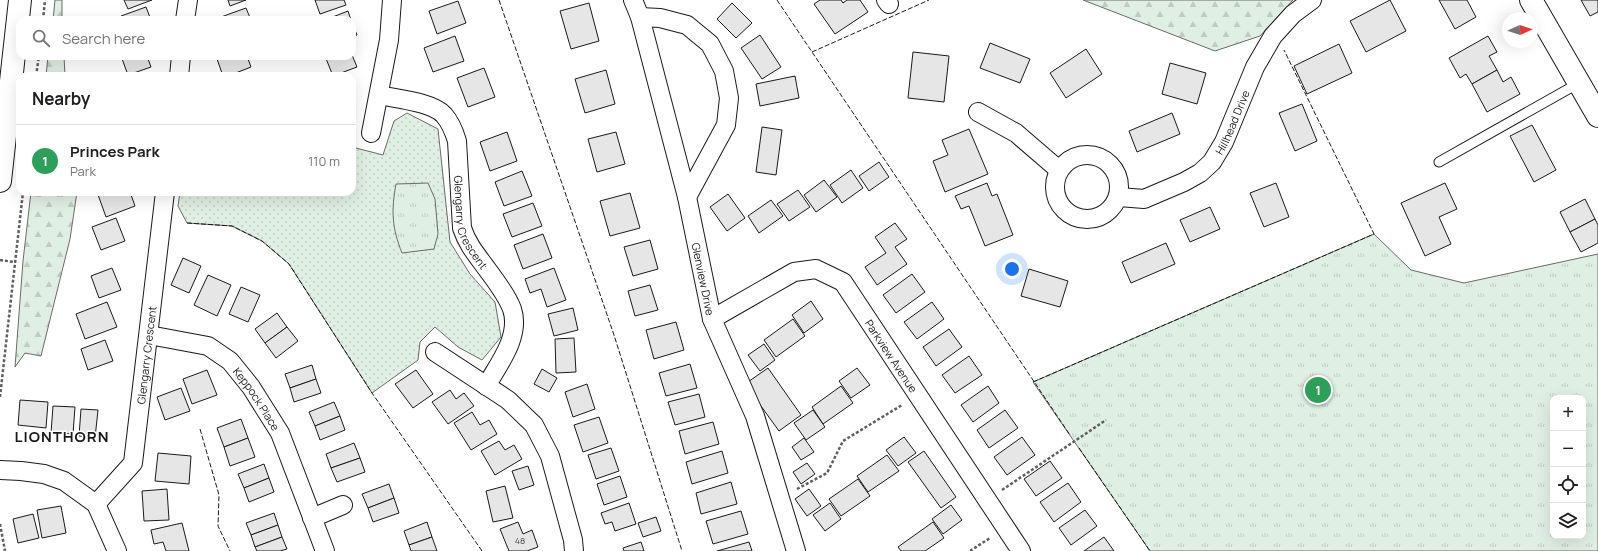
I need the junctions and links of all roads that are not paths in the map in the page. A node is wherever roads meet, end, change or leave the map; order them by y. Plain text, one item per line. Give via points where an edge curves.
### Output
1 (20, 0) edge
2 (188, 0) edge
3 (392, 0) edge
4 (633, 0) edge
5 (1312, 0) edge
6 (1531, 0) edge
7 (18, 16) edge
8 (186, 16) edge
9 (640, 17) junction
10 (16, 34) edge
11 (181, 60) edge
12 (179, 72) edge
13 (1579, 83) junction
14 (379, 94) junction
15 (978, 112) dead end
16 (1598, 116) edge
17 (371, 133) dead end
18 (2, 152) edge
19 (1439, 162) dead end
20 (1059, 170) junction
21 (0, 181) edge
22 (165, 196) edge
23 (687, 196) junction
24 (1119, 197) junction
25 (712, 319) junction
26 (149, 334) junction
27 (435, 352) dead end
28 (486, 386) junction
29 (0, 470) edge
30 (96, 504) junction
31 (343, 506) dead end
32 (312, 518) junction
33 (117, 551) edge
34 (325, 551) edge
35 (574, 551) edge
36 (796, 551) edge
37 (1022, 551) edge

1 - 7 street
2 - 8 street
3 - 14 street via 389,40
4 - 9 street, Glenview Drive
5 - 24 street, Hillhead Drive via 1293,14 1273,36 1256,67 1224,142 1212,162 1184,182 1144,199
6 - 13 street
9 - 23 street, Glenview Drive
9 - 23 street via 660,18 687,25 710,44 724,71 729,98 726,125
10 - 18 street
11 - 12 street
13 - 16 street
13 - 19 lane
14 - 17 street
14 - 28 street, Glengarry Crescent via 433,107 444,115 453,127 457,141 464,235 504,292 512,310 512,339
15 - 20 street via 1016,133
18 - 21 street
20 - 24 street via 1073,157 1092,154 1109,162 1116,172 1119,178
20 - 24 street via 1054,188 1060,206 1074,218 1092,220 1109,212
22 - 26 street, Glengarry Crescent
23 - 25 street, Glenview Drive
25 - 36 street, Glenview Drive via 755,416
25 - 37 street, Parkview Avenue via 794,272 816,269 843,282
26 - 30 street, Glengarry Crescent via 133,463
26 - 32 street, Keppock Place via 208,346 230,361 251,387 280,433
27 - 28 street
28 - 35 street via 508,400 534,425 550,456
29 - 30 street via 44,474 64,481
30 - 33 street
31 - 32 street
32 - 34 street, Keppock Place

